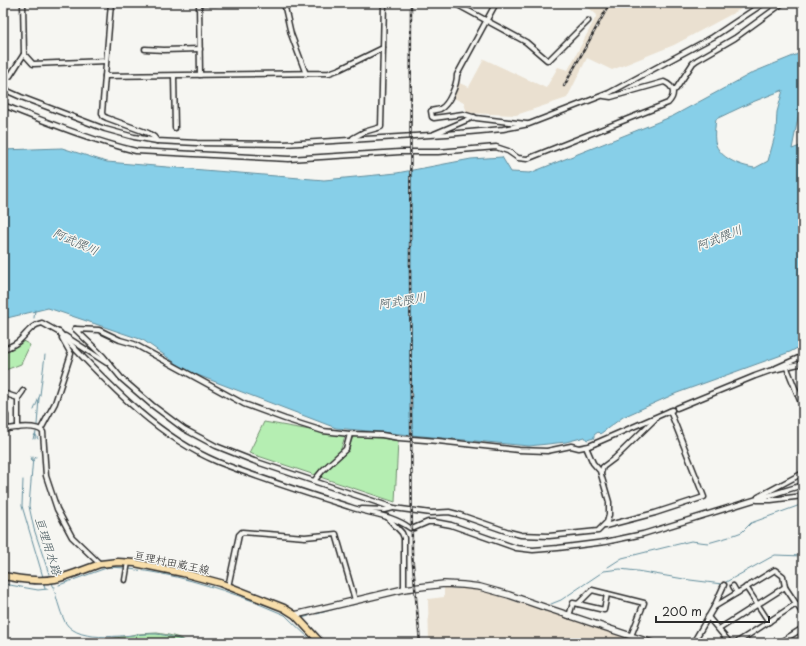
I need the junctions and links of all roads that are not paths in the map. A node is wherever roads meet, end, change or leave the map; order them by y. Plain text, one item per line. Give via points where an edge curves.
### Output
1 (23, 3) edge
2 (111, 3) edge
3 (199, 3) edge
4 (216, 3) edge
5 (284, 3) edge
6 (384, 3) edge
7 (454, 3) edge
8 (496, 3) edge
9 (764, 3) edge
10 (783, 3) edge
11 (487, 20) junction
12 (588, 21) dead end
13 (200, 48) junction
14 (382, 48) junction
15 (145, 49) dead end
16 (24, 54) junction
17 (106, 61) junction
18 (3, 73) edge
19 (306, 74) junction
20 (200, 75) junction
21 (105, 76) junction
22 (174, 76) junction
23 (3, 89) edge
24 (673, 90) junction
25 (603, 96) junction
26 (3, 105) edge
27 (474, 117) junction
28 (529, 124) junction
29 (175, 128) dead end
30 (430, 135) junction
31 (350, 139) junction
32 (157, 141) junction
33 (59, 332) junction
34 (3, 349) edge
35 (803, 356) edge
36 (803, 363) edge
37 (109, 364) junction
38 (787, 368) junction
39 (769, 371) junction
40 (23, 392) dead end
41 (3, 393) edge
42 (18, 398) junction
43 (677, 408) dead end
44 (803, 408) edge
45 (3, 414) edge
46 (656, 418) junction
47 (3, 424) edge
48 (18, 428) junction
49 (41, 429) junction
50 (4, 430) edge
51 (350, 434) junction
52 (586, 447) junction
53 (803, 473) edge
54 (600, 476) junction
55 (314, 481) junction
56 (803, 485) edge
57 (803, 496) edge
58 (753, 500) junction
59 (354, 508) junction
60 (394, 508) junction
61 (388, 517) junction
62 (604, 526) junction
63 (128, 562) junction
64 (100, 564) junction
65 (3, 576) edge
66 (125, 580) dead end
67 (724, 585) dead end
68 (733, 586) dead end
69 (228, 587) junction
70 (785, 587) junction
71 (746, 588) junction
72 (404, 589) junction
73 (737, 593) junction
74 (607, 594) junction
75 (355, 600) junction
76 (578, 604) junction
77 (757, 604) junction
78 (796, 604) junction
79 (714, 607) junction
80 (803, 614) edge
81 (295, 615) junction
82 (568, 616) junction
83 (708, 617) junction
84 (769, 622) junction
85 (718, 629) junction
86 (803, 629) edge
87 (631, 636) junction
88 (321, 643) edge
89 (652, 643) edge
90 (693, 643) edge
91 (730, 643) edge
92 (736, 643) edge
93 (780, 643) edge

1 - 16 street
2 - 17 street
3 - 4 street
3 - 13 street
5 - 19 street via 291,34
6 - 14 street
7 - 11 street
8 - 11 street
9 - 25 street via 713,37
10 - 24 street via 735,38 693,63
11 - 12 street via 526,42 547,60 550,60
11 - 27 street via 457,76 448,100 442,108 431,111 434,118 463,114
13 - 15 street
13 - 20 street
14 - 19 street via 329,74
14 - 31 street via 381,127
16 - 17 street via 33,64
16 - 18 street via 10,76
17 - 21 street
19 - 20 street
20 - 22 street
21 - 22 street
21 - 32 street via 102,108 104,116 148,134
22 - 29 street
23 - 32 street via 105,129
24 - 25 street via 664,82 611,97
24 - 26 street via 668,102 522,160 508,150 496,147 289,159 141,151 118,147
25 - 28 street
27 - 28 street
27 - 30 street
28 - 30 street via 503,129
30 - 31 street
31 - 32 street via 284,144
33 - 34 street via 42,323 36,324 22,339
33 - 37 street
33 - 49 street via 71,354 54,403
33 - 59 street via 152,422 187,446 218,462
35 - 39 street
36 - 38 street
37 - 51 street via 104,356 74,329 99,330 134,344 244,404 322,431
37 - 55 street via 152,405 197,436 225,450
38 - 39 street
38 - 44 street
39 - 43 street
40 - 42 street
41 - 42 street
42 - 48 street
45 - 50 street via 6,415
46 - 52 street
46 - 54 street via 603,467
46 - 62 street via 671,411 704,497
47 - 50 street
48 - 49 street
48 - 50 street
49 - 64 street via 44,438 46,476 57,509 72,538
51 - 52 street via 382,435 519,450 547,451 571,446
51 - 55 street via 346,450
52 - 54 street
53 - 58 street
54 - 62 street via 610,502
55 - 60 street
56 - 58 street
57 - 58 street
58 - 61 street via 624,538 546,550 511,547 445,524 428,522 412,528
59 - 60 street
59 - 61 street
60 - 62 street via 431,513 449,512 521,535 549,536 598,531
61 - 72 street via 404,538
63 - 64 main road, 亘理村田蔵王線
63 - 66 street
63 - 69 main road, 亘理村田蔵王線 via 183,573
64 - 65 main road, 亘理村田蔵王線 via 55,579
67 - 79 street
68 - 73 street
69 - 75 street via 239,535 242,532 305,538 336,534
69 - 81 main road, 亘理村田蔵王線 via 274,603
70 - 71 street via 783,576 775,570
70 - 77 street
70 - 78 street
71 - 73 street
71 - 77 street
72 - 75 street
72 - 82 street via 444,584 480,587
73 - 79 street
74 - 76 street via 592,590
74 - 76 street via 604,610
74 - 87 street via 644,603
75 - 81 street
76 - 82 street via 573,603
77 - 84 street
77 - 85 street
78 - 80 street
78 - 84 street
79 - 83 street
81 - 88 main road, 亘理村田蔵王線
82 - 87 street
83 - 85 street
83 - 90 street
84 - 92 street
85 - 91 street
86 - 93 street
87 - 89 street

